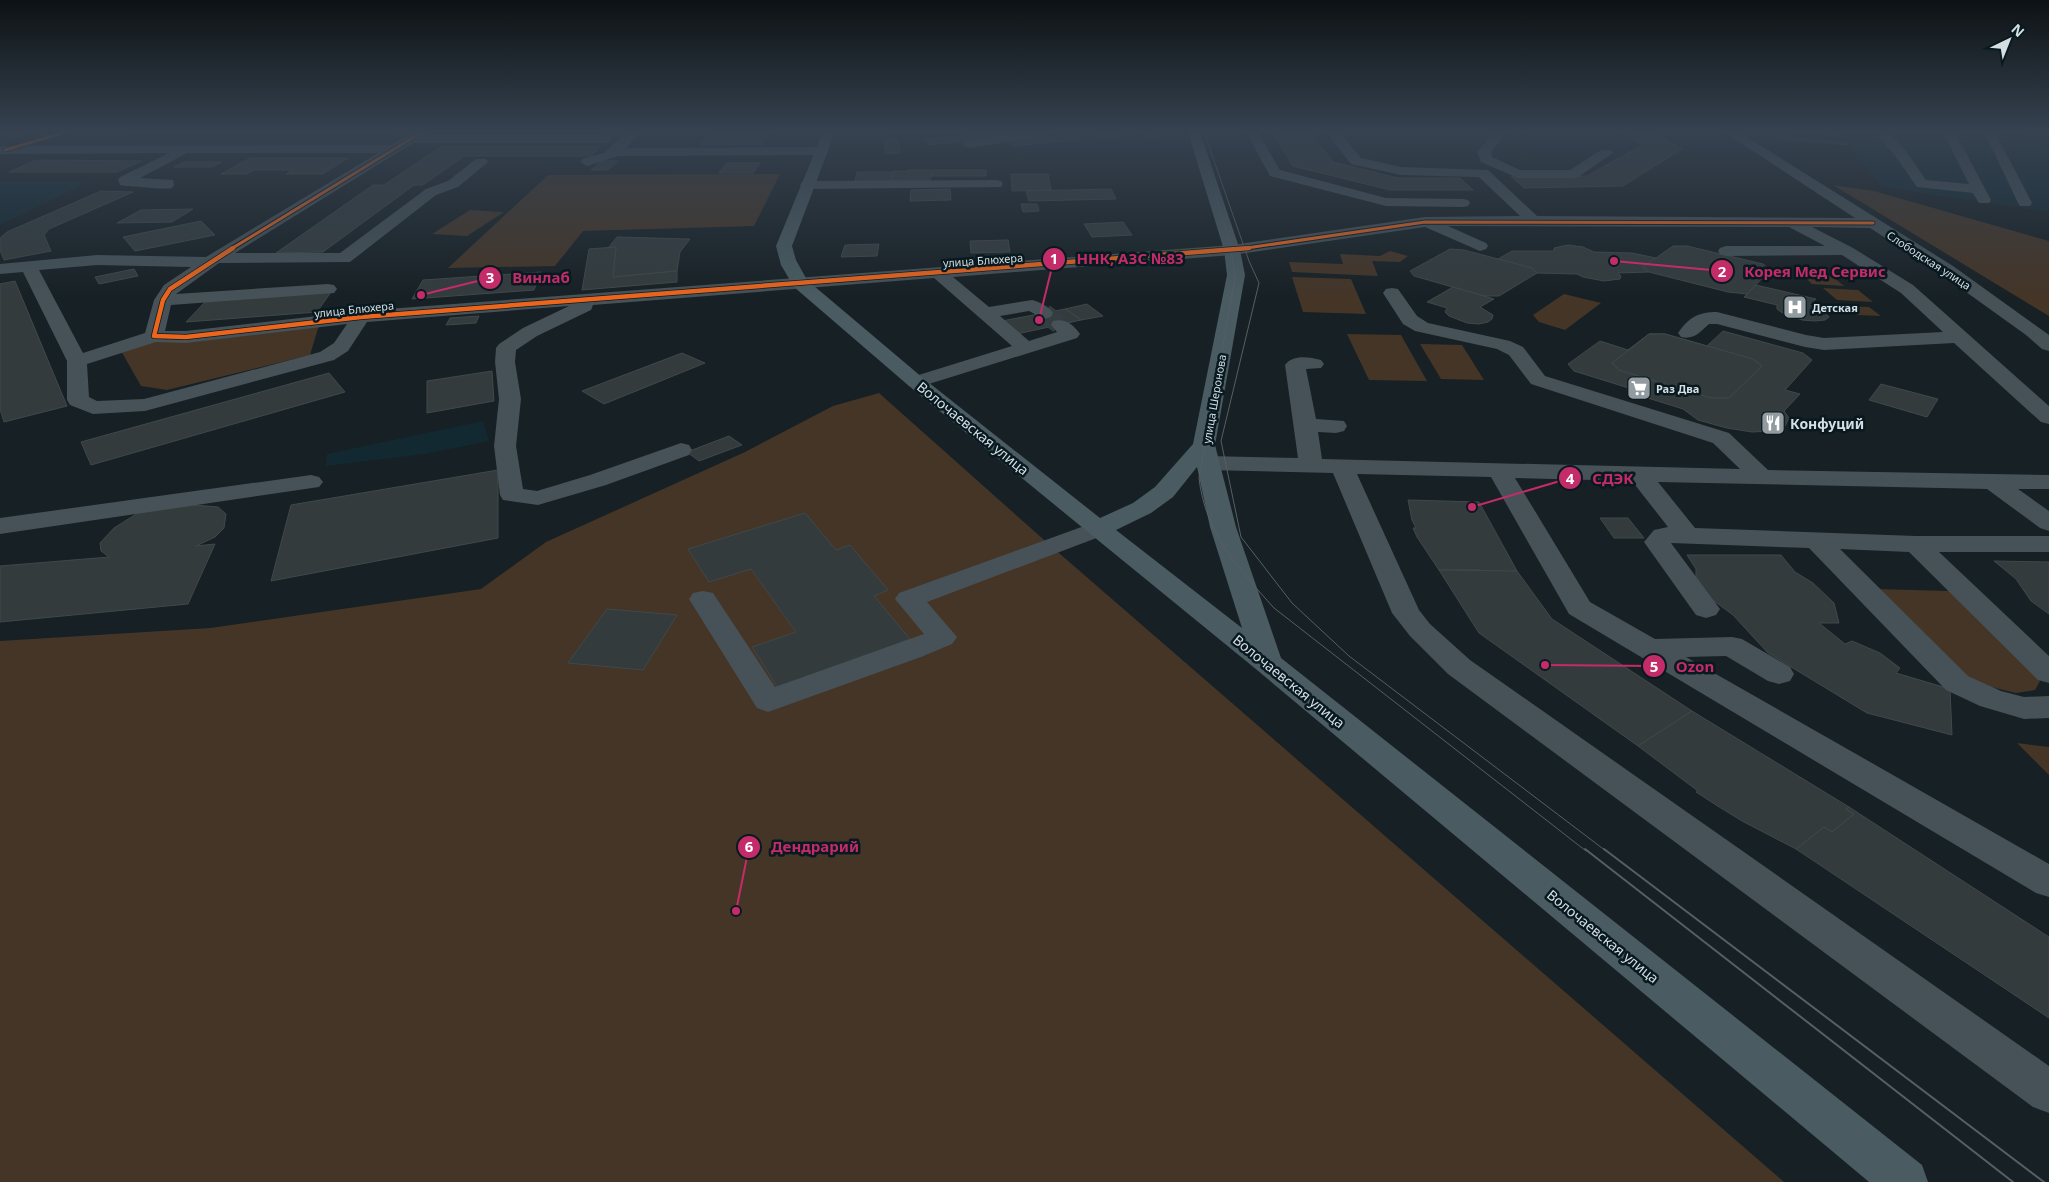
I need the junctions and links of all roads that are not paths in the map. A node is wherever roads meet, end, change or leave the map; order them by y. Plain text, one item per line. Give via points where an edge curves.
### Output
1 (332, 187) edge
2 (444, 187) edge
3 (806, 187) edge
4 (1212, 187) edge
5 (1329, 187) edge
6 (1499, 187) edge
7 (1817, 187) edge
8 (1941, 187) edge
9 (1977, 187) edge
10 (2017, 187) edge
11 (2025, 203) dead end
12 (1480, 204) dead end
13 (1498, 204) dead end
14 (1517, 204) junction
15 (1533, 221) junction
16 (1425, 222) junction
17 (1789, 222) junction
18 (1873, 223) junction
19 (1480, 246) dead end
20 (1232, 250) junction
21 (1726, 251) dead end
22 (1847, 251) junction
23 (212, 260) junction
24 (29, 268) junction
25 (0, 269) edge
26 (938, 273) junction
27 (800, 283) junction
28 (328, 289) dead end
29 (1392, 293) dead end
30 (600, 299) junction
31 (163, 300) junction
32 (984, 313) junction
33 (1044, 313) tunnel mouth
34 (361, 317) junction
35 (1060, 325) dead end
36 (1688, 333) dead end
37 (154, 336) junction
38 (1957, 337) junction
39 (2049, 345) edge
40 (1026, 348) junction
41 (78, 361) junction
42 (1314, 364) dead end
43 (916, 382) junction
44 (2049, 417) edge
45 (1306, 425) junction
46 (1336, 426) dead end
47 (682, 450) dead end
48 (1206, 454) junction
49 (1326, 466) junction
50 (1499, 471) junction
51 (1639, 474) junction
52 (1760, 476) junction
53 (310, 482) dead end
54 (1993, 482) junction
55 (2049, 482) edge
56 (2049, 523) edge
57 (0, 526) edge
58 (1098, 530) junction
59 (1687, 536) junction
60 (1818, 541) junction
61 (1916, 544) junction
62 (2049, 544) edge
63 (703, 599) dead end
64 (1706, 609) dead end
65 (1648, 648) junction
66 (1268, 663) junction
67 (2049, 673) edge
68 (1779, 674) dead end
69 (2049, 707) edge
70 (2049, 882) edge
71 (2049, 1092) edge
72 (1905, 1182) edge

1 - 23 street
2 - 23 street via 431,192 344,258
3 - 27 main road, Волочаевская улица via 784,246 786,260
4 - 20 main road, улица Шеронова
5 - 12 street via 1386,202
6 - 14 street
7 - 18 street, Слободская улица
8 - 9 street via 1981,194
10 - 11 street
13 - 14 street
14 - 15 street
15 - 16 street, улица Блюхера
15 - 17 street, улица Блюхера
16 - 19 street
16 - 20 street, улица Блюхера
17 - 18 street, улица Блюхера
17 - 22 street
18 - 39 street, Слободская улица via 1948,270
20 - 26 street, улица Блюхера
20 - 48 main road, улица Шеронова via 1235,279
21 - 22 street
22 - 38 street via 1906,289
23 - 24 street via 98,260
23 - 31 street via 170,289
24 - 25 street
24 - 41 street
26 - 27 street, улица Блюхера
26 - 32 street
27 - 30 street, улица Блюхера
27 - 43 main road, Волочаевская улица
28 - 31 street
29 - 52 street via 1410,320 1422,326 1504,345 1516,351 1538,380 1721,438
30 - 34 street, улица Блюхера
30 - 47 street via 530,332 506,348 510,399 505,446 512,495 538,498
31 - 37 street
32 - 33 street via 1032,305
32 - 40 street
34 - 37 street, улица Блюхера via 186,337
34 - 41 street via 341,347 327,356 145,404 93,408 78,400
35 - 40 street via 1070,334
36 - 38 street via 1704,318 1716,318 1824,344
37 - 41 street, улица Блюхера
38 - 44 street
40 - 43 street
42 - 45 street via 1295,365
43 - 58 main road, Волочаевская улица
45 - 46 street
45 - 49 street
48 - 49 street
48 - 58 main road via 1142,508
48 - 66 main road, улица Шеронова via 1223,527
49 - 50 street
49 - 71 street via 1406,613 1459,667
50 - 51 street
50 - 65 street via 1579,608
51 - 52 street
51 - 59 street
52 - 54 street
53 - 57 street
54 - 55 street
54 - 56 street
58 - 63 street via 910,599 942,637 768,701
58 - 66 main road, Волочаевская улица
59 - 60 street
59 - 64 street via 1663,535 1657,542
60 - 61 street
60 - 69 street via 1957,683 1991,699 2024,708
61 - 62 street
61 - 67 street
65 - 68 street via 1732,646
65 - 70 street
66 - 72 main road, Волочаевская улица

